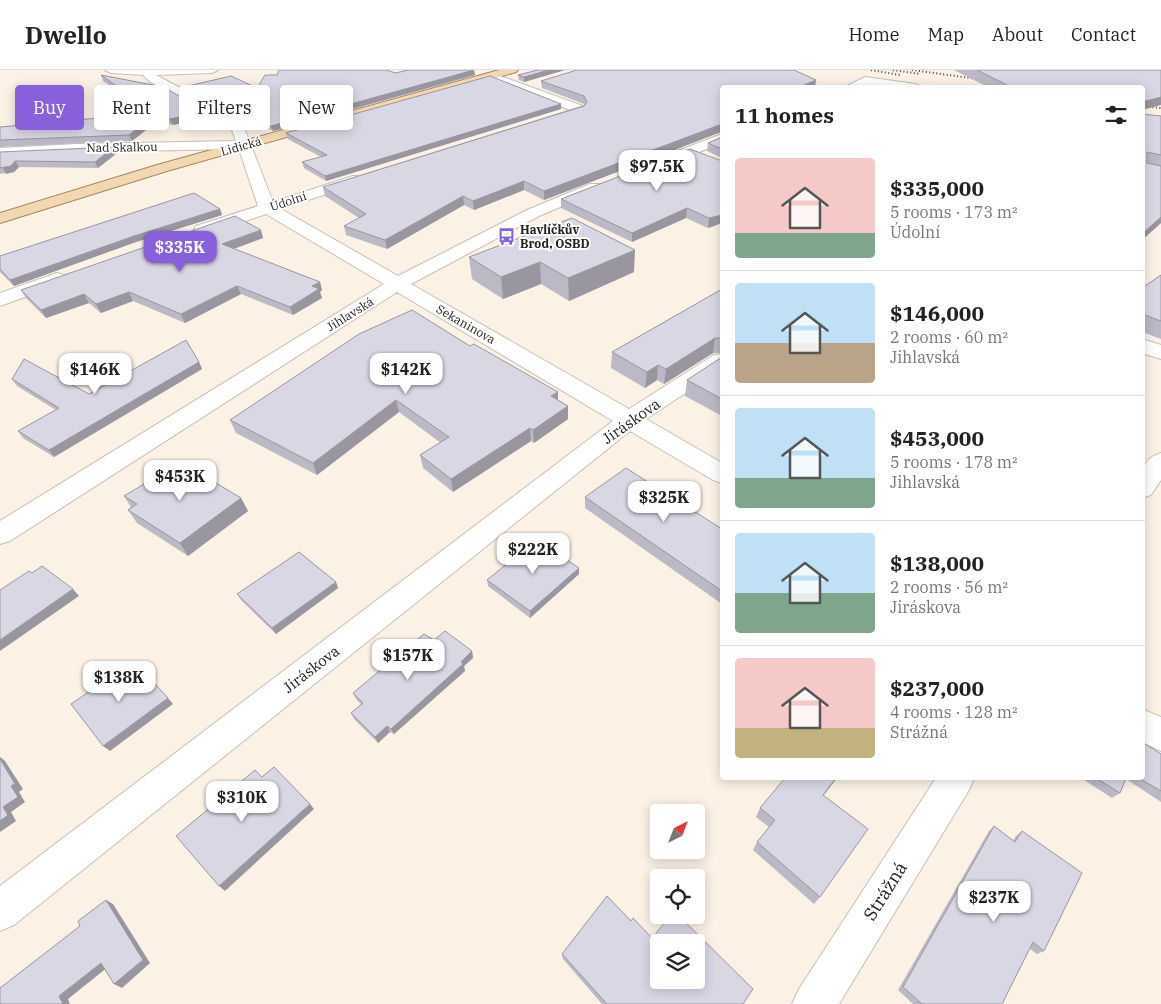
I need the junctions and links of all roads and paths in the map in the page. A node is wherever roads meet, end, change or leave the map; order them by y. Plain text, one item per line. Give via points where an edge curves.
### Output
1 (111, 70) edge
2 (212, 70) edge
3 (512, 70) edge
4 (146, 71) edge
5 (492, 76) junction
6 (541, 83) edge
7 (855, 85) edge
8 (894, 85) edge
9 (524, 88) junction
10 (551, 118) edge
11 (720, 139) edge
12 (244, 145) junction
13 (0, 152) edge
14 (637, 171) edge
15 (371, 175) edge
16 (610, 182) edge
17 (267, 208) junction
18 (0, 218) edge
19 (184, 236) edge
20 (73, 273) edge
21 (398, 284) junction
22 (0, 300) edge
23 (1145, 346) edge
24 (1161, 353) edge
25 (720, 361) edge
26 (630, 419) junction
27 (1161, 461) edge
28 (720, 473) edge
29 (1145, 485) edge
30 (0, 534) edge
31 (1145, 726) edge
32 (1161, 735) edge
33 (955, 780) edge
34 (0, 911) edge
35 (814, 1004) edge

1 - 4 street
2 - 4 street
3 - 5 main road, Lidická
4 - 12 street via 154,80 212,110 238,128
5 - 9 street
5 - 12 main road, Lidická
6 - 9 street
7 - 8 street via 865,81
9 - 10 street via 579,108
11 - 14 street via 698,154
12 - 13 street, Nad Skalkou
12 - 17 street
12 - 18 main road, Lidická
15 - 17 street, Údolní
16 - 21 street, Jihlavská via 533,213
17 - 19 street, Údolní
17 - 21 street, Sekaninova
20 - 22 street
21 - 26 street, Sekaninova
21 - 30 street, Jihlavská
23 - 24 street
25 - 26 street, Jiráskova
26 - 28 street, Sekaninova
26 - 34 street, Jiráskova
27 - 29 street
31 - 32 street
33 - 35 street, Strážná

